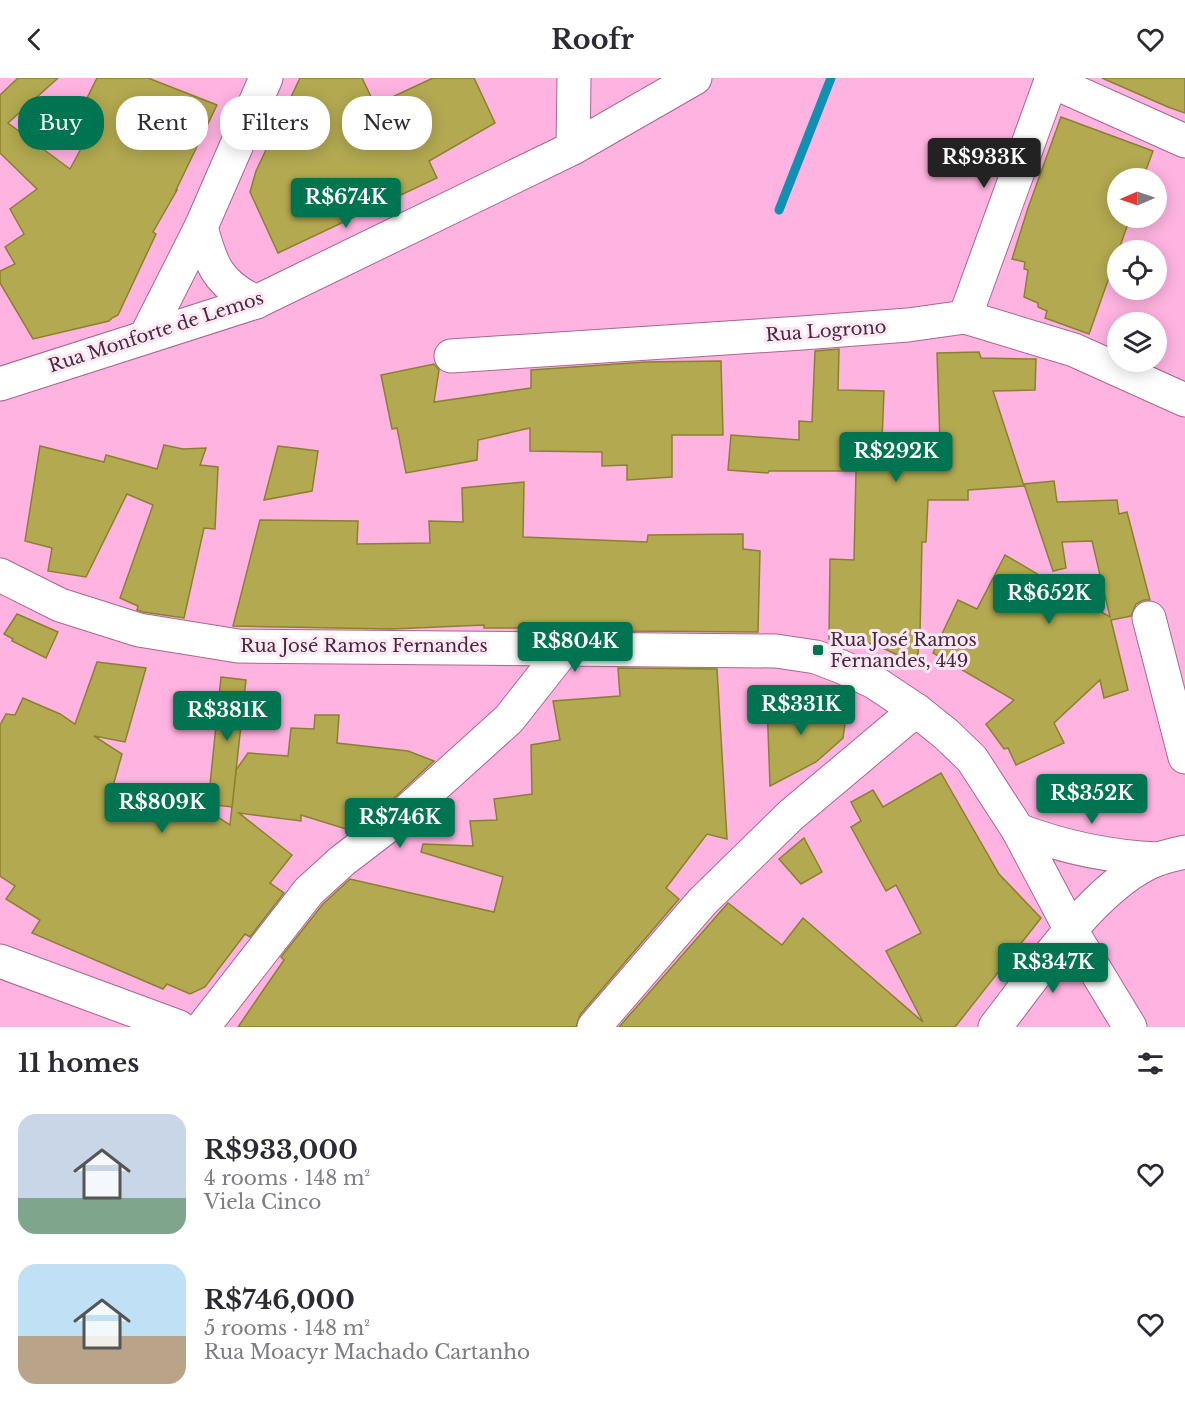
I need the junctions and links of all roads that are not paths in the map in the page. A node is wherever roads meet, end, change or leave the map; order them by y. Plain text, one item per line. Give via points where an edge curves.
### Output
1 (266, 78) edge
2 (574, 78) edge
3 (694, 78) edge
4 (1051, 80) edge
5 (1185, 141) edge
6 (573, 147) junction
7 (201, 227) junction
8 (256, 302) junction
9 (965, 317) junction
10 (146, 336) junction
11 (451, 356) dead end
12 (0, 384) edge
13 (1185, 400) edge
14 (0, 575) edge
15 (1149, 618) dead end
16 (565, 648) junction
17 (915, 710) junction
18 (1185, 757) edge
19 (1018, 830) junction
20 (1171, 855) edge
21 (1071, 930) junction
22 (0, 961) edge
23 (179, 1027) edge
24 (203, 1027) edge
25 (594, 1027) edge
26 (995, 1027) edge
27 (1130, 1027) edge

1 - 7 street
2 - 6 street
3 - 6 street, Rua Monforte de Lemos
4 - 5 street
4 - 9 street
6 - 8 street, Rua Monforte de Lemos
7 - 8 street via 209,259 224,281
7 - 10 street
8 - 10 street, Rua Monforte de Lemos
9 - 11 street, Rua Logrono via 908,325
9 - 13 street, Rua Logrono via 1074,350
10 - 12 street, Rua Monforte de Lemos
14 - 16 street, Rua José Ramos Fernandes via 60,605 138,630 238,646
15 - 18 street
16 - 17 street, Rua José Ramos Fernandes via 776,651 816,657 874,682
16 - 24 street via 509,719 406,812 309,891
17 - 19 street, Rua José Ramos Fernandes via 972,759
17 - 25 street via 791,815 718,886
19 - 20 street via 1051,843 1129,858
19 - 21 street, Rua José Ramos Fernandes
20 - 21 street via 1133,872 1112,887
21 - 26 street
21 - 27 street, Rua José Ramos Fernandes
22 - 23 street

